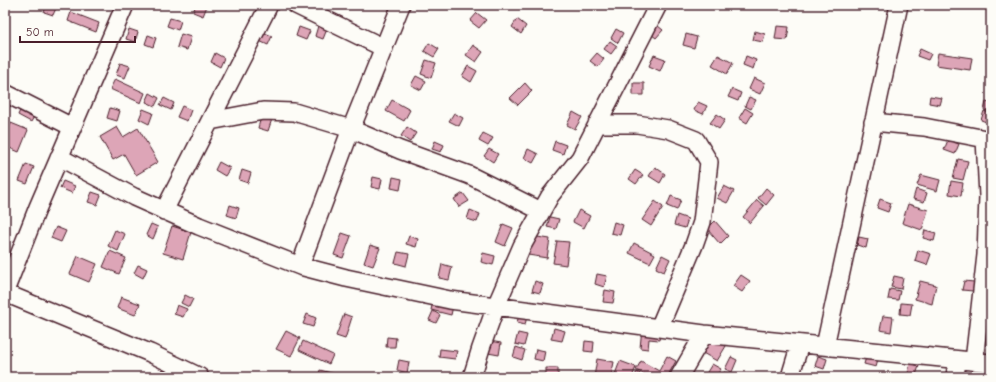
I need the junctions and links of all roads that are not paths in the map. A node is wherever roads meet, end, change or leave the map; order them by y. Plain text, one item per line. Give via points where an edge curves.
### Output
1 (125, 5) edge
2 (269, 5) edge
3 (296, 5) edge
4 (401, 5) edge
5 (658, 5) edge
6 (899, 5) edge
7 (384, 48) junction
8 (5, 94) edge
9 (210, 121) junction
10 (873, 122) junction
11 (597, 124) junction
12 (72, 127) junction
13 (351, 129) junction
14 (988, 139) edge
15 (59, 157) junction
16 (164, 211) junction
17 (541, 211) junction
18 (300, 266) junction
19 (5, 292) edge
20 (496, 306) junction
21 (659, 328) junction
22 (704, 334) junction
23 (800, 344) junction
24 (825, 346) junction
25 (966, 361) junction
26 (991, 363) edge
27 (200, 377) edge
28 (472, 377) edge
29 (679, 377) edge
30 (790, 377) edge
31 (955, 377) edge

1 - 12 street
2 - 9 street
3 - 7 street
4 - 7 street
5 - 11 street
6 - 10 street
7 - 13 street
8 - 12 street
9 - 13 street via 263,111 294,112
9 - 16 street
10 - 14 street via 924,127
10 - 24 street
11 - 17 street via 580,158
11 - 21 street via 637,124 668,129 696,140 709,162 702,222
12 - 15 street
13 - 17 street via 468,175
13 - 18 street
14 - 25 street via 986,255
15 - 16 street
15 - 19 street
16 - 18 street
17 - 20 street via 522,246
18 - 20 street via 450,300
19 - 27 street via 150,353
20 - 21 street
20 - 28 street
21 - 22 street
22 - 23 street
22 - 29 street
23 - 24 street
23 - 30 street
24 - 25 street
25 - 26 street
25 - 31 street

